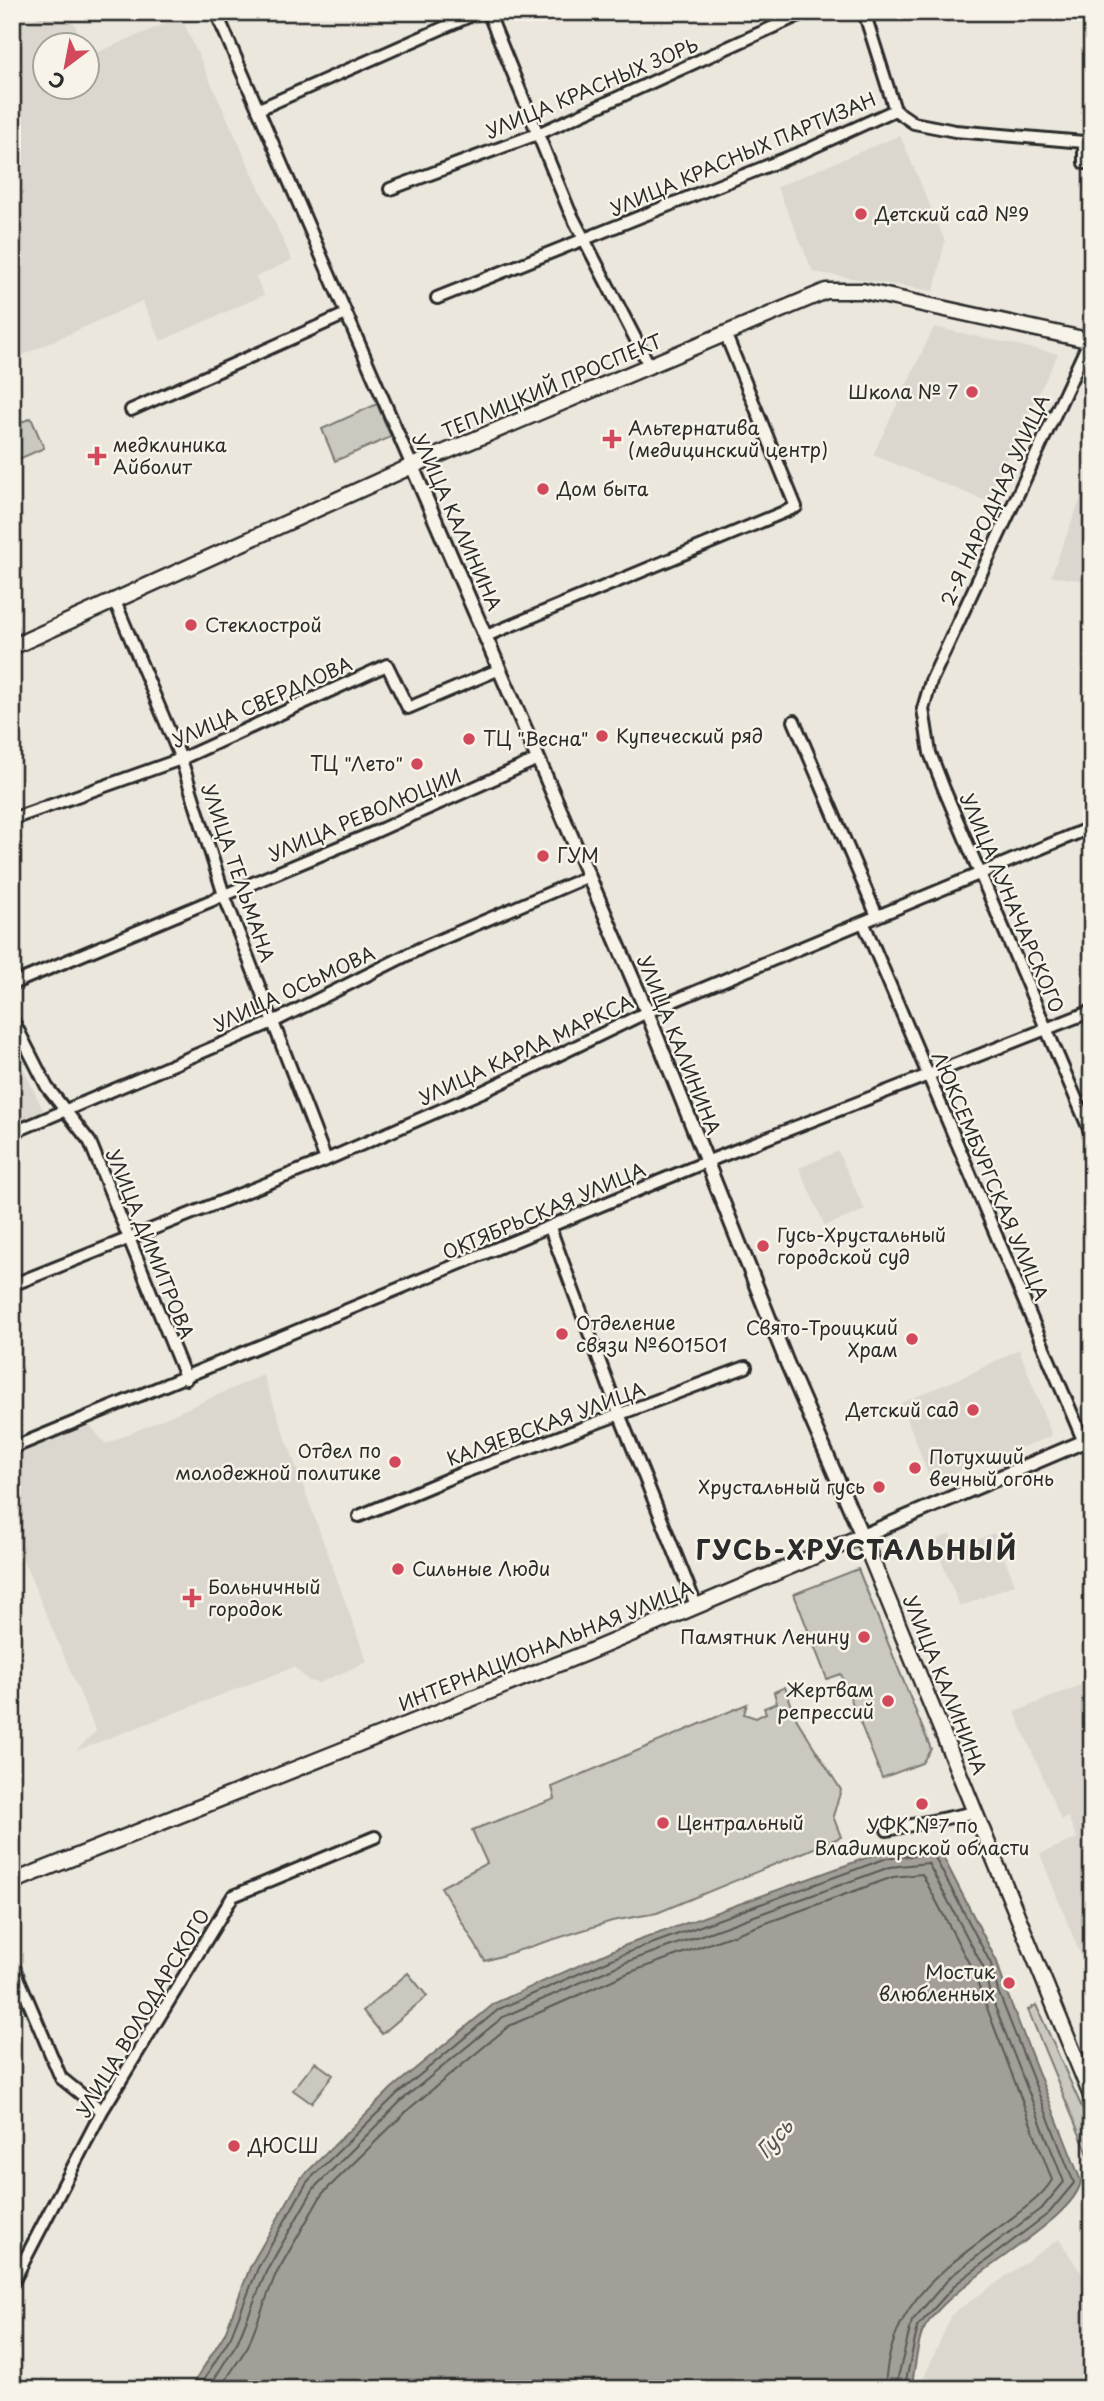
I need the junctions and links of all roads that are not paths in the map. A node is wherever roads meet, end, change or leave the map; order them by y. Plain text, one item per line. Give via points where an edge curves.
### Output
1 (216, 12) edge
2 (479, 12) edge
3 (488, 12) edge
4 (806, 12) edge
5 (864, 12) edge
6 (1065, 12) edge
7 (1092, 15) edge
8 (260, 110) junction
9 (895, 110) junction
10 (540, 133) junction
11 (1092, 163) edge
12 (390, 189) dead end
13 (586, 238) junction
14 (437, 298) dead end
15 (346, 314) junction
16 (725, 333) junction
17 (1091, 339) edge
18 (649, 365) junction
19 (131, 410) dead end
20 (412, 466) junction
21 (114, 599) junction
22 (485, 636) junction
23 (12, 647) edge
24 (500, 669) junction
25 (931, 681) joint
26 (794, 721) dead end
27 (181, 759) junction
28 (538, 759) junction
29 (12, 819) edge
30 (1092, 827) edge
31 (979, 874) junction
32 (589, 876) junction
33 (224, 895) junction
34 (877, 916) junction
35 (864, 925) junction
36 (12, 984) edge
37 (1092, 1011) edge
38 (647, 1012) junction
39 (12, 1018) edge
40 (273, 1021) junction
41 (1047, 1027) junction
42 (928, 1074) junction
43 (63, 1109) junction
44 (12, 1133) edge
45 (1092, 1136) edge
46 (327, 1160) junction
47 (706, 1162) junction
48 (550, 1228) junction
49 (129, 1237) junction
50 (12, 1285) edge
51 (746, 1367) dead end
52 (186, 1379) junction
53 (621, 1416) junction
54 (1088, 1440) edge
55 (12, 1448) edge
56 (359, 1516) dead end
57 (862, 1536) junction
58 (696, 1605) junction
59 (976, 1812) junction
60 (887, 1830) dead end
61 (375, 1837) dead end
62 (12, 1882) edge
63 (12, 1963) edge
64 (1092, 2098) edge
65 (102, 2111) junction
66 (12, 2284) edge

1 - 8 street, УЛИЦА КАЛИНИНА
2 - 8 street
3 - 10 street
4 - 10 street, УЛИЦА КРАСНЫХ ЗОРЬ
5 - 9 street
6 - 7 street
8 - 15 street, УЛИЦА КАЛИНИНА
9 - 11 street, УЛИЦА КРАСНЫХ ПАРТИЗАН via 914,123 955,131 1084,142 1084,163
9 - 13 street, УЛИЦА КРАСНЫХ ПАРТИЗАН
10 - 12 street, УЛИЦА КРАСНЫХ ЗОРЬ
10 - 13 street via 569,210
13 - 14 street, УЛИЦА КРАСНЫХ ПАРТИЗАН
13 - 18 street
15 - 19 street
15 - 20 street, УЛИЦА КАЛИНИНА
16 - 17 main road, ТЕПЛИЦКИЙ ПРОСПЕКТ via 826,291 863,291
16 - 18 main road, ТЕПЛИЦКИЙ ПРОСПЕКТ
16 - 22 street via 796,507
17 - 25 street, 2-Я НАРОДНАЯ УЛИЦА
18 - 20 main road, ТЕПЛИЦКИЙ ПРОСПЕКТ
20 - 21 main road, ТЕПЛИЦКИЙ ПРОСПЕКТ
20 - 22 street, УЛИЦА КАЛИНИНА
21 - 23 main road, ТЕПЛИЦКИЙ ПРОСПЕКТ
21 - 27 street, УЛИЦА ТЕЛЬМАНА
22 - 24 street, УЛИЦА КАЛИНИНА
24 - 27 street, УЛИЦА СВЕРДЛОВА via 408,708 387,665
24 - 28 street, УЛИЦА КАЛИНИНА
25 - 31 street, УЛИЦА ЛУНАЧАРСКОГО via 923,709 930,753
26 - 34 street
27 - 29 street, УЛИЦА СВЕРДЛОВА
27 - 33 street, УЛИЦА ТЕЛЬМАНА
28 - 32 street, УЛИЦА КАЛИНИНА
28 - 33 street, УЛИЦА РЕВОЛЮЦИИ
30 - 31 street, УЛИЦА КАРЛА МАРКСА
31 - 34 street, УЛИЦА КАРЛА МАРКСА
31 - 41 street, УЛИЦА ЛУНАЧАРСКОГО
32 - 38 street, УЛИЦА КАЛИНИНА
32 - 40 street, УЛИЦА ОСЬМОВА via 421,948
33 - 36 street, УЛИЦА РЕВОЛЮЦИИ
33 - 40 street, УЛИЦА ТЕЛЬМАНА
34 - 35 street, УЛИЦА КАРЛА МАРКСА
35 - 38 street, УЛИЦА КАРЛА МАРКСА
35 - 42 street, ЛЮКСЕМБУРГСКАЯ УЛИЦА
37 - 41 street, ОКТЯБРЬСКАЯ УЛИЦА
38 - 46 street, УЛИЦА КАРЛА МАРКСА
38 - 47 street, УЛИЦА КАЛИНИНА
39 - 43 street, УЛИЦА ДИМИТРОВА
40 - 43 street, УЛИЦА ОСЬМОВА
40 - 46 street, УЛИЦА ТЕЛЬМАНА
41 - 42 street, ОКТЯБРЬСКАЯ УЛИЦА
41 - 45 street, УЛИЦА ЛУНАЧАРСКОГО
42 - 47 street, ОКТЯБРЬСКАЯ УЛИЦА
42 - 54 street, ЛЮКСЕМБУРГСКАЯ УЛИЦА
43 - 44 street, УЛИЦА ОСЬМОВА
43 - 49 street, УЛИЦА ДИМИТРОВА via 90,1142
46 - 49 street, УЛИЦА КАРЛА МАРКСА
47 - 48 street, ОКТЯБРЬСКАЯ УЛИЦА
47 - 57 street, УЛИЦА КАЛИНИНА
48 - 52 street, ОКТЯБРЬСКАЯ УЛИЦА
48 - 53 street
49 - 50 street, УЛИЦА КАРЛА МАРКСА
49 - 52 street, УЛИЦА ДИМИТРОВА
51 - 53 street, КАЛЯЕВСКАЯ УЛИЦА
52 - 55 street, ОКТЯБРЬСКАЯ УЛИЦА
53 - 56 street, КАЛЯЕВСКАЯ УЛИЦА
53 - 58 street
54 - 57 street, ИНТЕРНАЦИОНАЛЬНАЯ УЛИЦА
57 - 58 main road, ИНТЕРНАЦИОНАЛЬНАЯ УЛИЦА
57 - 59 main road, УЛИЦА КАЛИНИНА
58 - 62 main road, ИНТЕРНАЦИОНАЛЬНАЯ УЛИЦА
59 - 60 street
59 - 64 main road, УЛИЦА КАЛИНИНА
61 - 65 street, УЛИЦА ВОЛОДАРСКОГО via 233,1896
63 - 65 street via 61,2078
65 - 66 street, УЛИЦА ВОЛОДАРСКОГО

